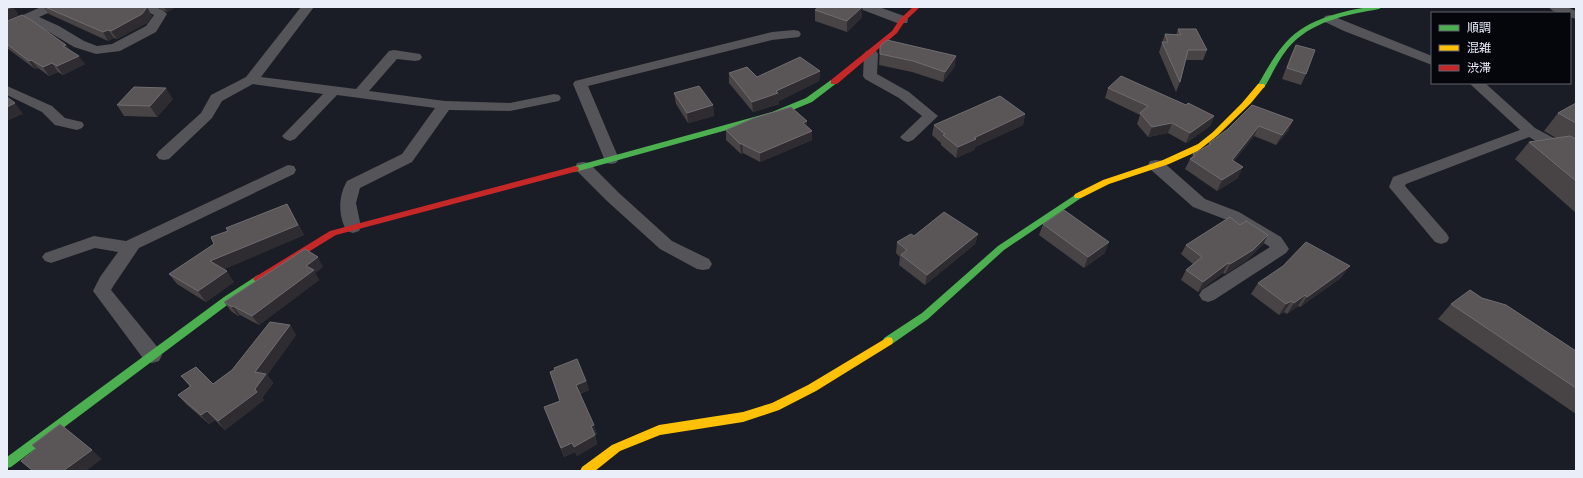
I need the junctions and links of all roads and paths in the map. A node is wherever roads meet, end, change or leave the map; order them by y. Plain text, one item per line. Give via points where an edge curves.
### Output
1 (50, 7) edge
2 (147, 7) edge
3 (308, 7) edge
4 (867, 7) edge
5 (917, 7) edge
6 (1379, 7) edge
7 (1555, 7) edge
8 (1568, 12) edge
9 (32, 13) edge
10 (1330, 19) junction
11 (902, 20) junction
12 (7, 27) edge
13 (794, 34) dead end
14 (871, 54) junction
15 (415, 57) dead end
16 (1431, 61) edge
17 (251, 80) junction
18 (1477, 84) edge
19 (7, 90) edge
20 (334, 90) junction
21 (359, 94) junction
22 (554, 98) dead end
23 (445, 106) junction
24 (77, 125) dead end
25 (1530, 131) junction
26 (290, 136) dead end
27 (908, 136) dead end
28 (164, 155) dead end
29 (1576, 157) edge
30 (611, 159) junction
31 (1156, 165) junction
32 (583, 167) junction
33 (288, 170) dead end
34 (353, 227) junction
35 (1441, 238) dead end
36 (130, 248) junction
37 (51, 257) dead end
38 (703, 264) dead end
39 (1208, 294) dead end
40 (152, 355) junction
41 (7, 462) edge
42 (586, 471) edge

1 - 9 street
2 - 9 street via 161,14 151,29 115,48 96,50 79,44
3 - 17 street
4 - 11 street
5 - 11 street
6 - 10 street via 1344,13
7 - 8 street
9 - 12 street
10 - 16 street
10 - 31 street via 1295,37 1280,55 1256,94 1215,134 1195,149
11 - 14 street via 895,32
13 - 30 street via 772,36 580,84
14 - 27 street via 870,76 904,95 931,116
14 - 30 street via 809,100 775,114
15 - 21 street via 394,54
17 - 20 street
17 - 28 street via 216,98 207,115
18 - 25 street
19 - 24 street via 47,109 60,122
20 - 21 street
20 - 26 street
21 - 23 street
22 - 23 street via 510,108
23 - 34 street via 407,158 354,185 348,203
25 - 29 street
25 - 35 street via 1399,181 1397,187
30 - 32 street
31 - 39 street via 1199,203 1233,216 1275,241 1280,249
31 - 42 street via 1130,172 1080,195 1001,248 925,316 812,388 775,407 743,417 659,430 616,448
32 - 34 street
32 - 38 street via 666,245
33 - 36 street via 267,173 133,244
34 - 40 street via 333,233 279,265
36 - 37 street via 94,242
36 - 40 street via 102,290
40 - 41 street

